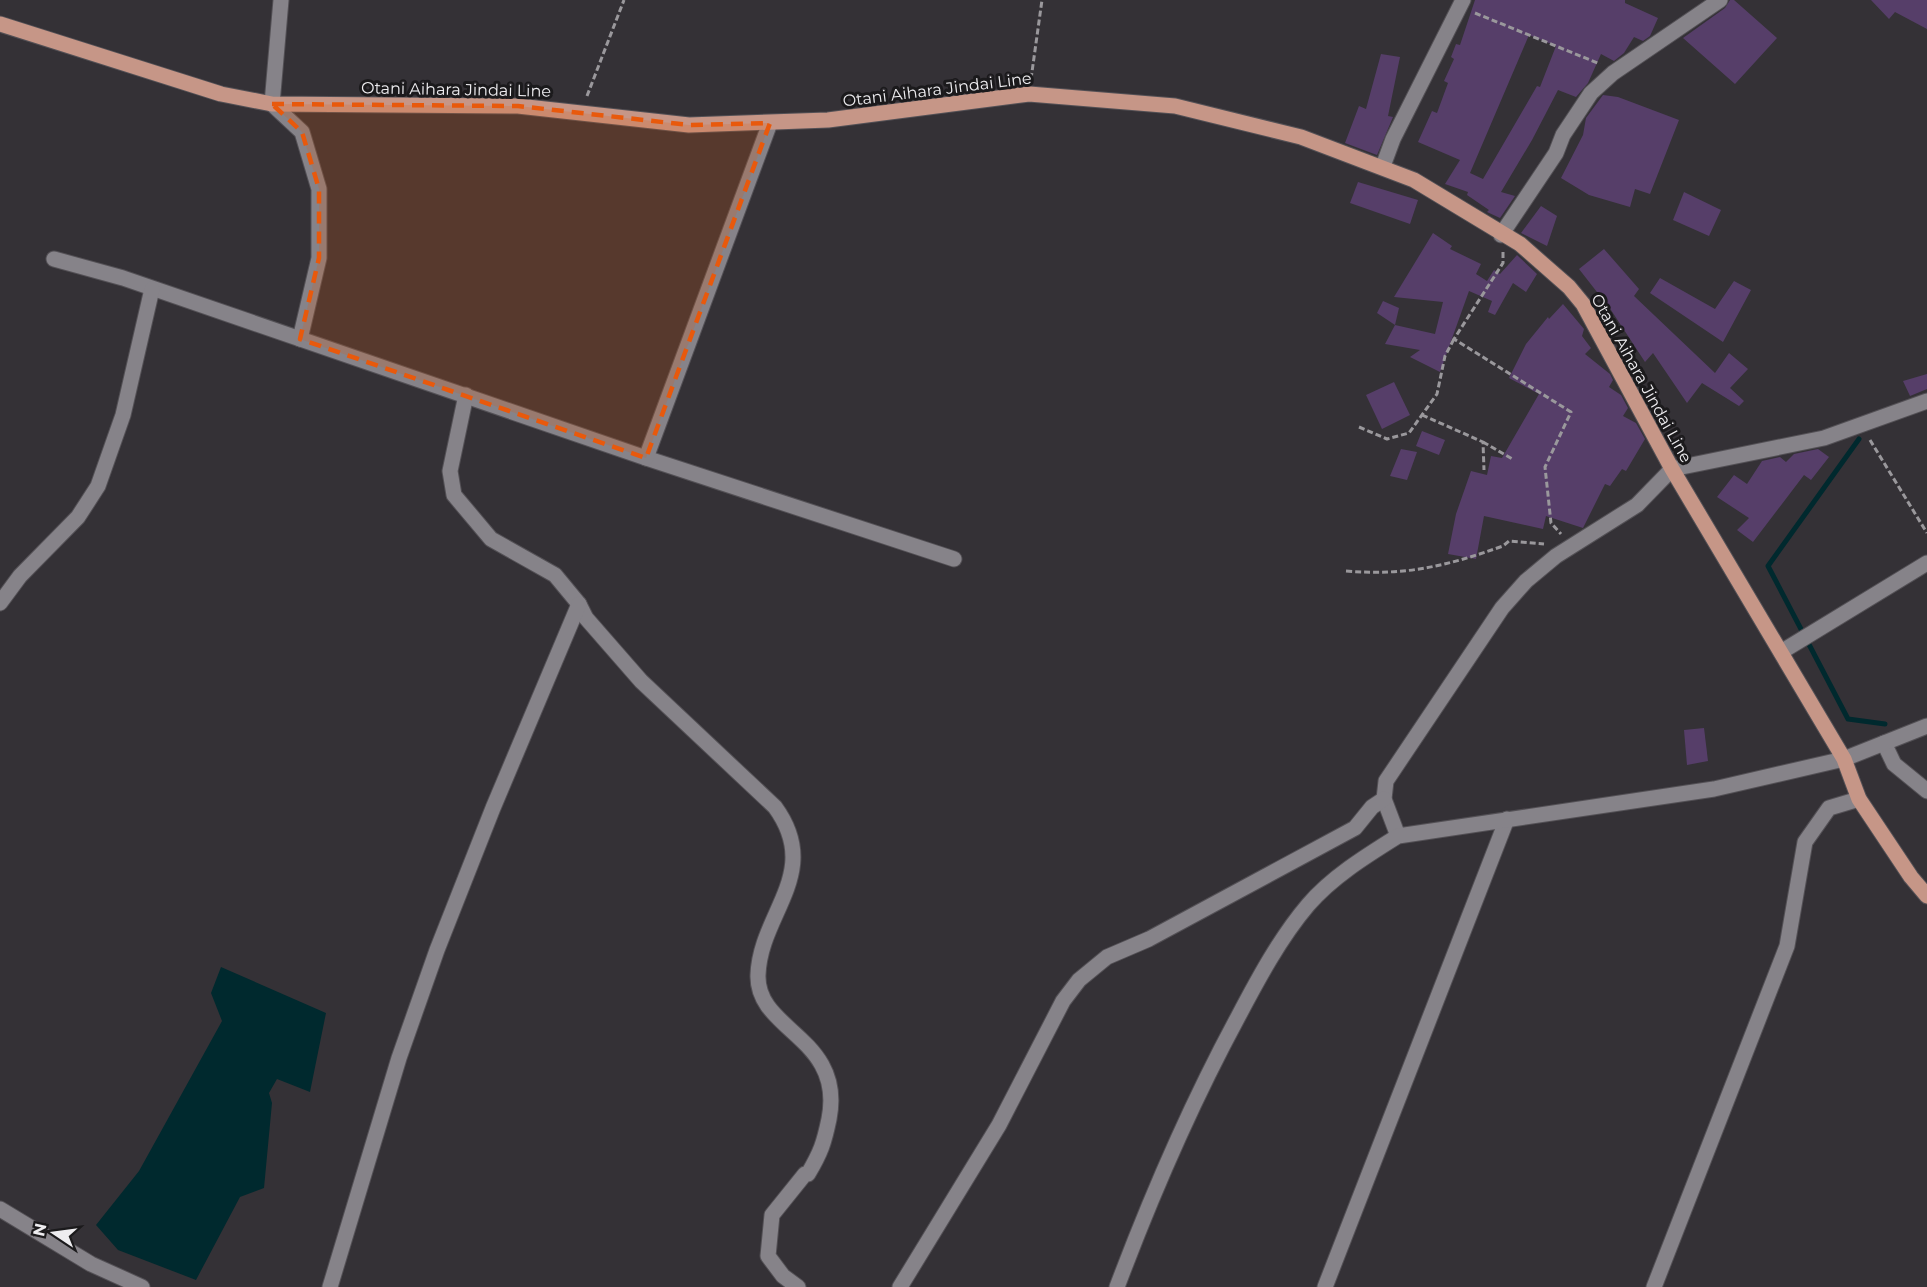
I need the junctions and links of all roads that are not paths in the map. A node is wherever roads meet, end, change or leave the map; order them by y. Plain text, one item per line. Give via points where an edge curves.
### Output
1 (281, 0) edge
2 (1720, 0) edge
3 (1461, 3) edge
4 (0, 24) edge
5 (272, 104) junction
6 (770, 123) junction
7 (1383, 166) junction
8 (1501, 235) junction
9 (54, 259) dead end
10 (152, 289) junction
11 (300, 339) junction
12 (465, 395) junction
13 (1927, 401) edge
14 (646, 458) junction
15 (1672, 470) junction
16 (954, 559) dead end
17 (1927, 563) edge
18 (0, 603) edge
19 (579, 604) junction
20 (1780, 652) junction
21 (1927, 726) edge
22 (1884, 743) junction
23 (1844, 759) junction
24 (1927, 791) edge
25 (1384, 799) junction
26 (1859, 799) junction
27 (1507, 819) junction
28 (1398, 836) junction
29 (1927, 896) edge
30 (0, 1209) edge
31 (142, 1287) edge
32 (330, 1287) edge
33 (798, 1287) edge
34 (900, 1287) edge
35 (1118, 1287) edge
36 (1325, 1287) edge
37 (1654, 1287) edge

1 - 5 street
2 - 8 street via 1590,93 1556,153
3 - 7 street via 1393,138
4 - 5 main road, Otani Aihara Jindai Line via 221,93
5 - 6 main road, Otani Aihara Jindai Line via 518,106 689,125
5 - 11 street via 302,132 319,189 319,258
6 - 7 main road, Otani Aihara Jindai Line via 828,120 1029,94 1176,106 1301,137
6 - 14 street
7 - 8 main road, Otani Aihara Jindai Line via 1414,180
8 - 15 main road, Otani Aihara Jindai Line via 1520,244 1569,287 1582,304
9 - 10 street
10 - 11 street
10 - 18 street via 123,415 98,486 78,517 20,576
11 - 12 street
12 - 14 street
12 - 19 street via 450,471 454,495 491,539 555,575
13 - 15 street via 1824,438
14 - 16 street
15 - 20 main road, Otani Aihara Jindai Line
15 - 25 street via 1637,506 1572,546 1526,581 1502,608 1386,781
17 - 20 street
19 - 32 street via 437,950 399,1058
19 - 33 street via 586,618 641,681 767,799 788,824 794,851 784,900 768,932 758,975 762,996 774,1013 816,1055 830,1079 832,1101 823,1150 808,1174 772,1215 768,1256 783,1276
20 - 23 main road, Otani Aihara Jindai Line
21 - 22 street
22 - 23 street
22 - 24 street via 1894,764
23 - 26 main road, Otani Aihara Jindai Line
23 - 27 street via 1714,789
25 - 28 street
25 - 34 street via 1355,828 1149,939 1107,957 1079,980 1063,1001 999,1125
26 - 29 main road, Otani Aihara Jindai Line
26 - 37 street via 1829,808 1805,842 1787,946
27 - 28 street
27 - 36 street
28 - 35 street via 1353,865 1308,905 1261,974 1203,1081 1149,1202
30 - 31 street via 91,1264

